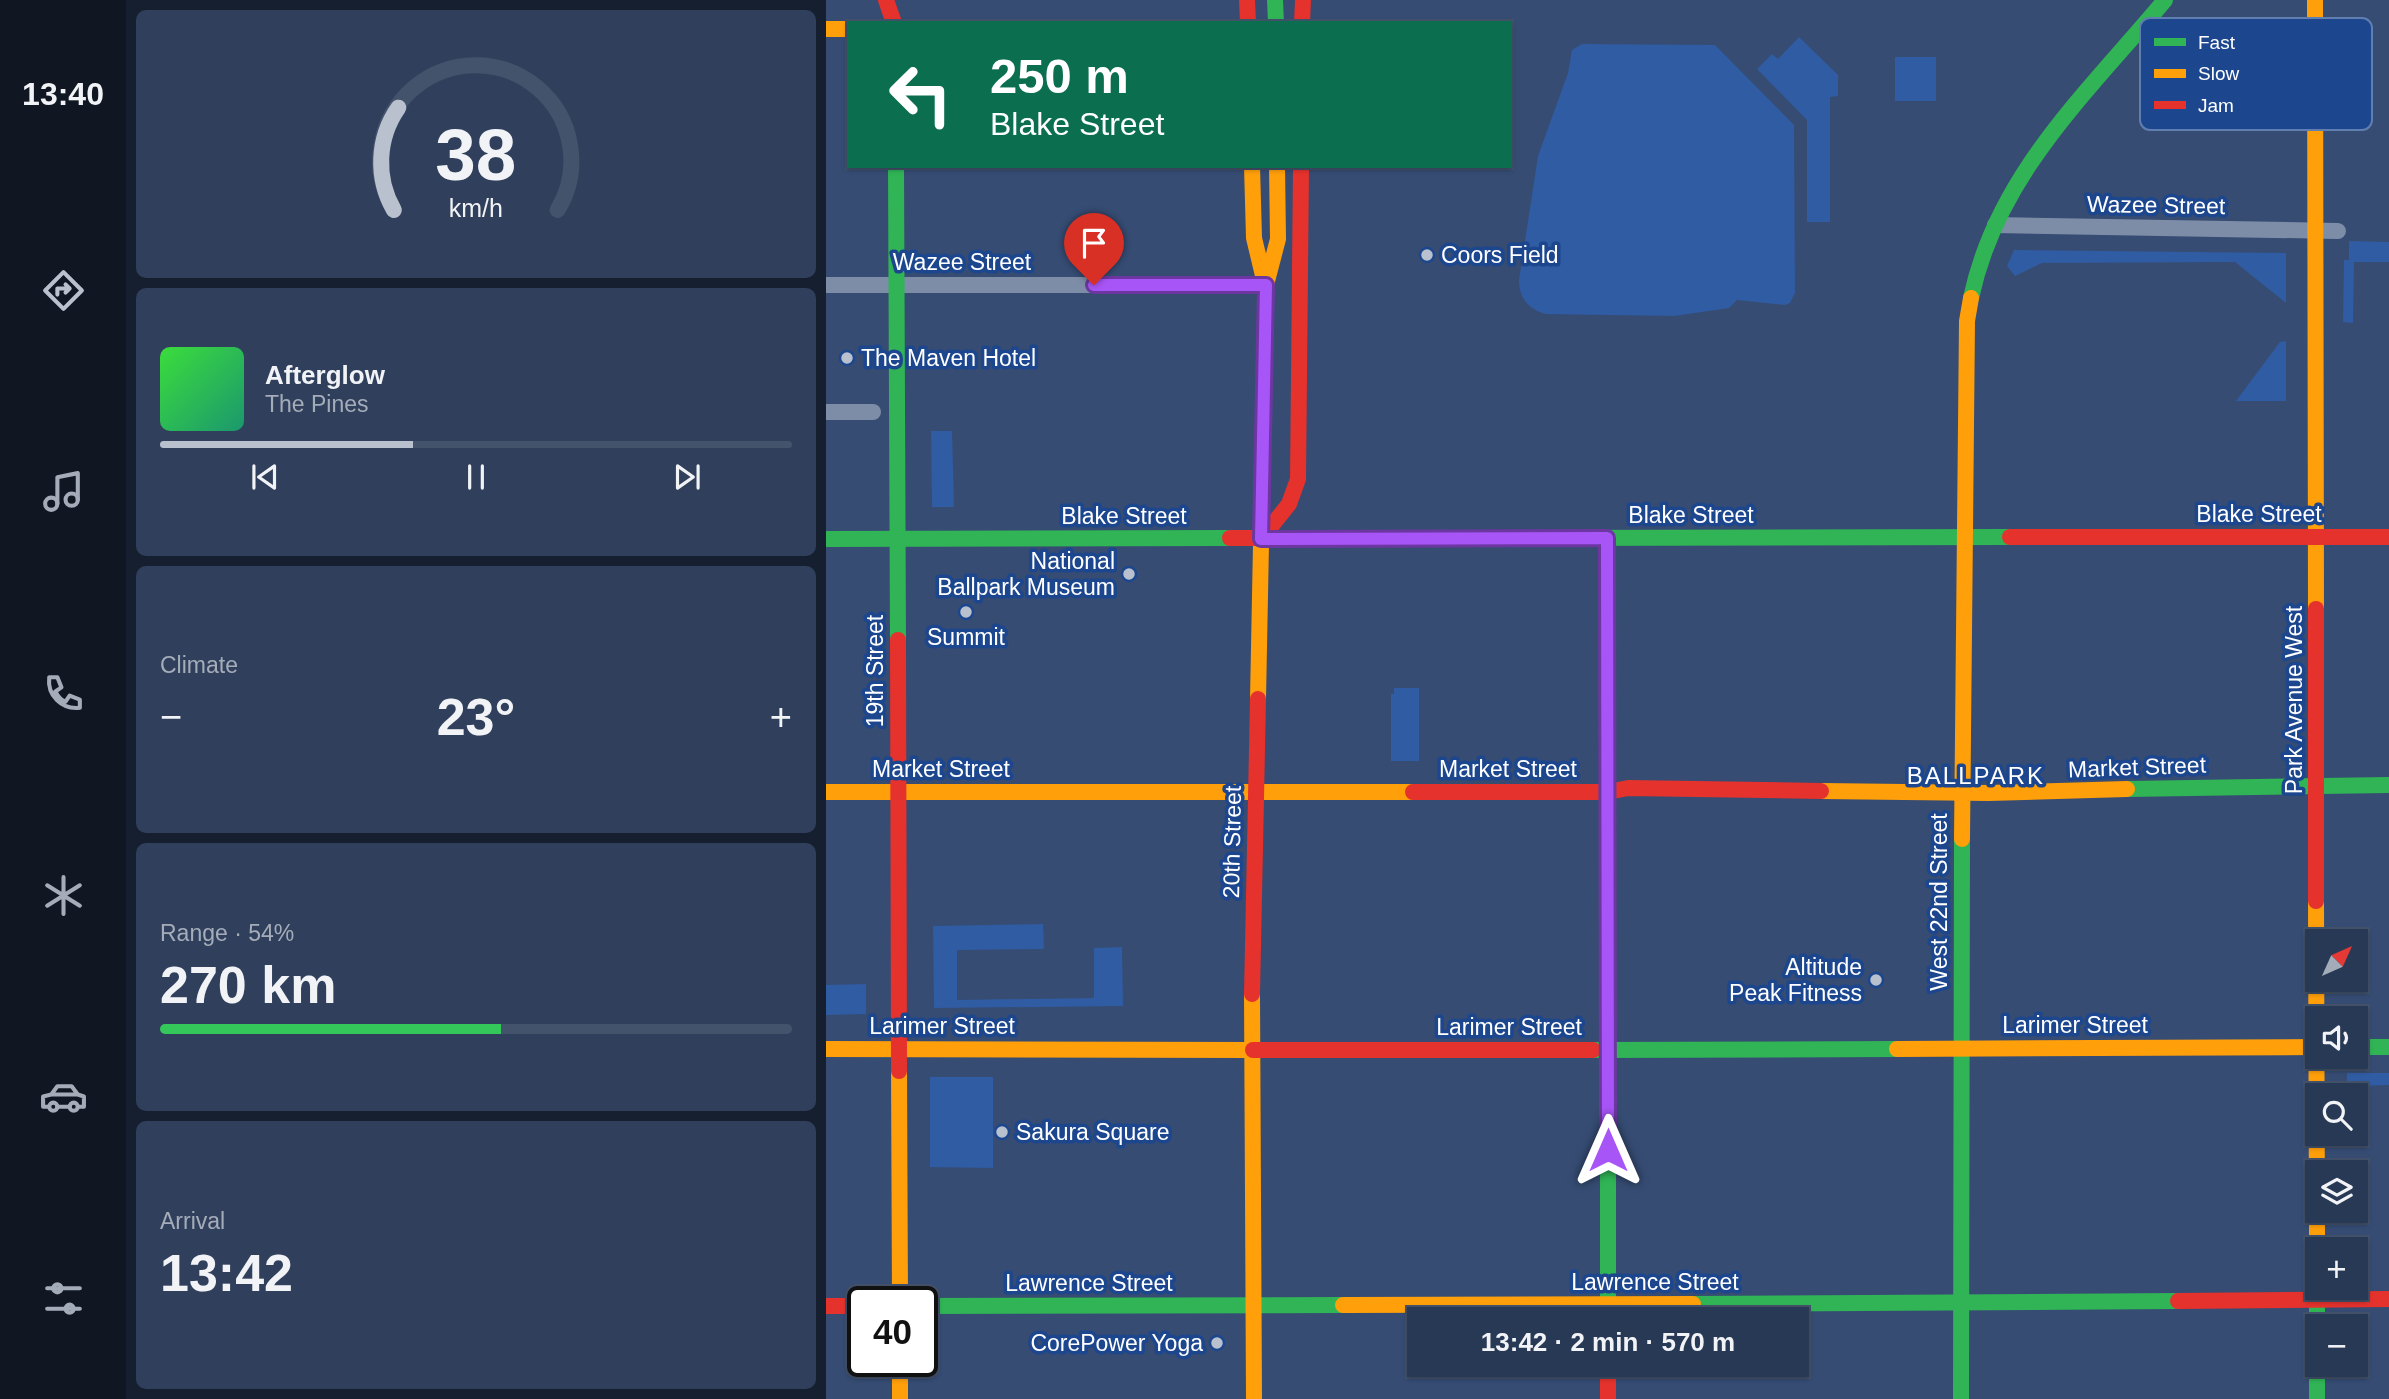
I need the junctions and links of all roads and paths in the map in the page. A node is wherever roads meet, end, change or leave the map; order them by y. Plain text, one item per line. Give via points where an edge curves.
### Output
1 (886, 0) edge
2 (1247, 0) edge
3 (1275, 0) edge
4 (1303, 0) edge
5 (2165, 0) edge
6 (2315, 0) edge
7 (2150, 18) edge
8 (2315, 18) edge
9 (893, 21) edge
10 (1248, 21) edge
11 (1276, 21) edge
12 (1302, 21) edge
13 (826, 29) edge
14 (847, 29) edge
15 (2140, 29) edge
16 (2316, 130) edge
17 (896, 168) edge
18 (1252, 168) edge
19 (1278, 168) edge
20 (1301, 168) edge
21 (1995, 225) junction
22 (2316, 231) junction
23 (2338, 231) dead end
24 (826, 285) edge
25 (897, 285) junction
26 (1266, 285) junction
27 (826, 412) edge
28 (873, 412) dead end
29 (1964, 537) junction
30 (2316, 537) junction
31 (2389, 537) edge
32 (1607, 538) junction
33 (826, 539) edge
34 (897, 539) junction
35 (1261, 539) junction
36 (2316, 785) junction
37 (2389, 785) edge
38 (898, 791) junction
39 (826, 792) edge
40 (1256, 792) junction
41 (1608, 792) junction
42 (1962, 793) junction
43 (2317, 1006) edge
44 (2305, 1046) edge
45 (2368, 1047) edge
46 (2389, 1047) edge
47 (900, 1048) junction
48 (826, 1049) edge
49 (1251, 1049) junction
50 (1960, 1049) junction
51 (1608, 1050) junction
52 (2317, 1069) edge
53 (2316, 1237) edge
54 (900, 1286) edge
55 (2305, 1299) edge
56 (2368, 1299) edge
57 (2389, 1299) edge
58 (2316, 1300) edge
59 (1961, 1302) junction
60 (1253, 1305) junction
61 (826, 1306) edge
62 (847, 1306) edge
63 (938, 1306) edge
64 (1608, 1307) edge
65 (1784, 1307) edge
66 (1407, 1308) edge
67 (900, 1377) edge
68 (1608, 1377) edge
69 (900, 1399) edge
70 (1254, 1399) edge
71 (1608, 1399) edge
72 (1961, 1399) edge
73 (2317, 1399) edge

1 - 9 main road
2 - 10 main road
3 - 11 main road
4 - 12 main road
5 - 7 main road
6 - 8 main road, Park Avenue West
13 - 14 main road
15 - 21 main road via 2044,142 2006,198
16 - 22 main road, Park Avenue West
17 - 25 main road, 19th Street
18 - 26 main road, 20th Street via 1254,238
19 - 26 main road, 20th Street via 1279,239
20 - 35 main road via 1298,479 1285,510
21 - 22 street, Wazee Street
21 - 29 main road, West 22nd Street via 1967,321
22 - 23 street, Wazee Street
22 - 30 main road, Park Avenue West
24 - 25 street, Wazee Street
25 - 26 street, Wazee Street
25 - 34 main road, 19th Street
26 - 35 main road, 20th Street
27 - 28 street
29 - 30 main road, Blake Street
29 - 32 main road, Blake Street
29 - 42 main road, West 22nd Street
30 - 31 main road, Blake Street
30 - 36 main road, Park Avenue West
32 - 35 main road, Blake Street
32 - 41 main road
33 - 34 main road, Blake Street
34 - 35 main road, Blake Street
34 - 38 main road, 19th Street
35 - 40 main road, 20th Street
36 - 37 main road, Market Street
36 - 42 main road, Market Street
36 - 43 main road, Park Avenue West
38 - 39 main road, Market Street
38 - 40 main road, Market Street
38 - 47 main road, 19th Street
40 - 41 main road, Market Street
40 - 49 main road, 20th Street
41 - 42 main road, Market Street via 1628,788
41 - 51 main road
42 - 50 main road, West 22nd Street
44 - 50 main road, Larimer Street
45 - 46 main road
47 - 48 main road, Larimer Street
47 - 49 main road, Larimer Street
47 - 54 main road, 19th Street
49 - 51 main road, Larimer Street
49 - 60 main road, 20th Street
50 - 51 main road, Larimer Street
50 - 59 main road, West 22nd Street
51 - 64 main road
52 - 53 main road, Park Avenue West
55 - 59 main road, Lawrence Street
56 - 57 main road, Lawrence Street
58 - 73 main road, Park Avenue West
59 - 65 main road, Lawrence Street
59 - 72 main road, West 22nd Street
60 - 63 main road, Lawrence Street
60 - 66 main road, Lawrence Street
60 - 70 main road, 20th Street
61 - 62 main road
67 - 69 main road
68 - 71 main road

